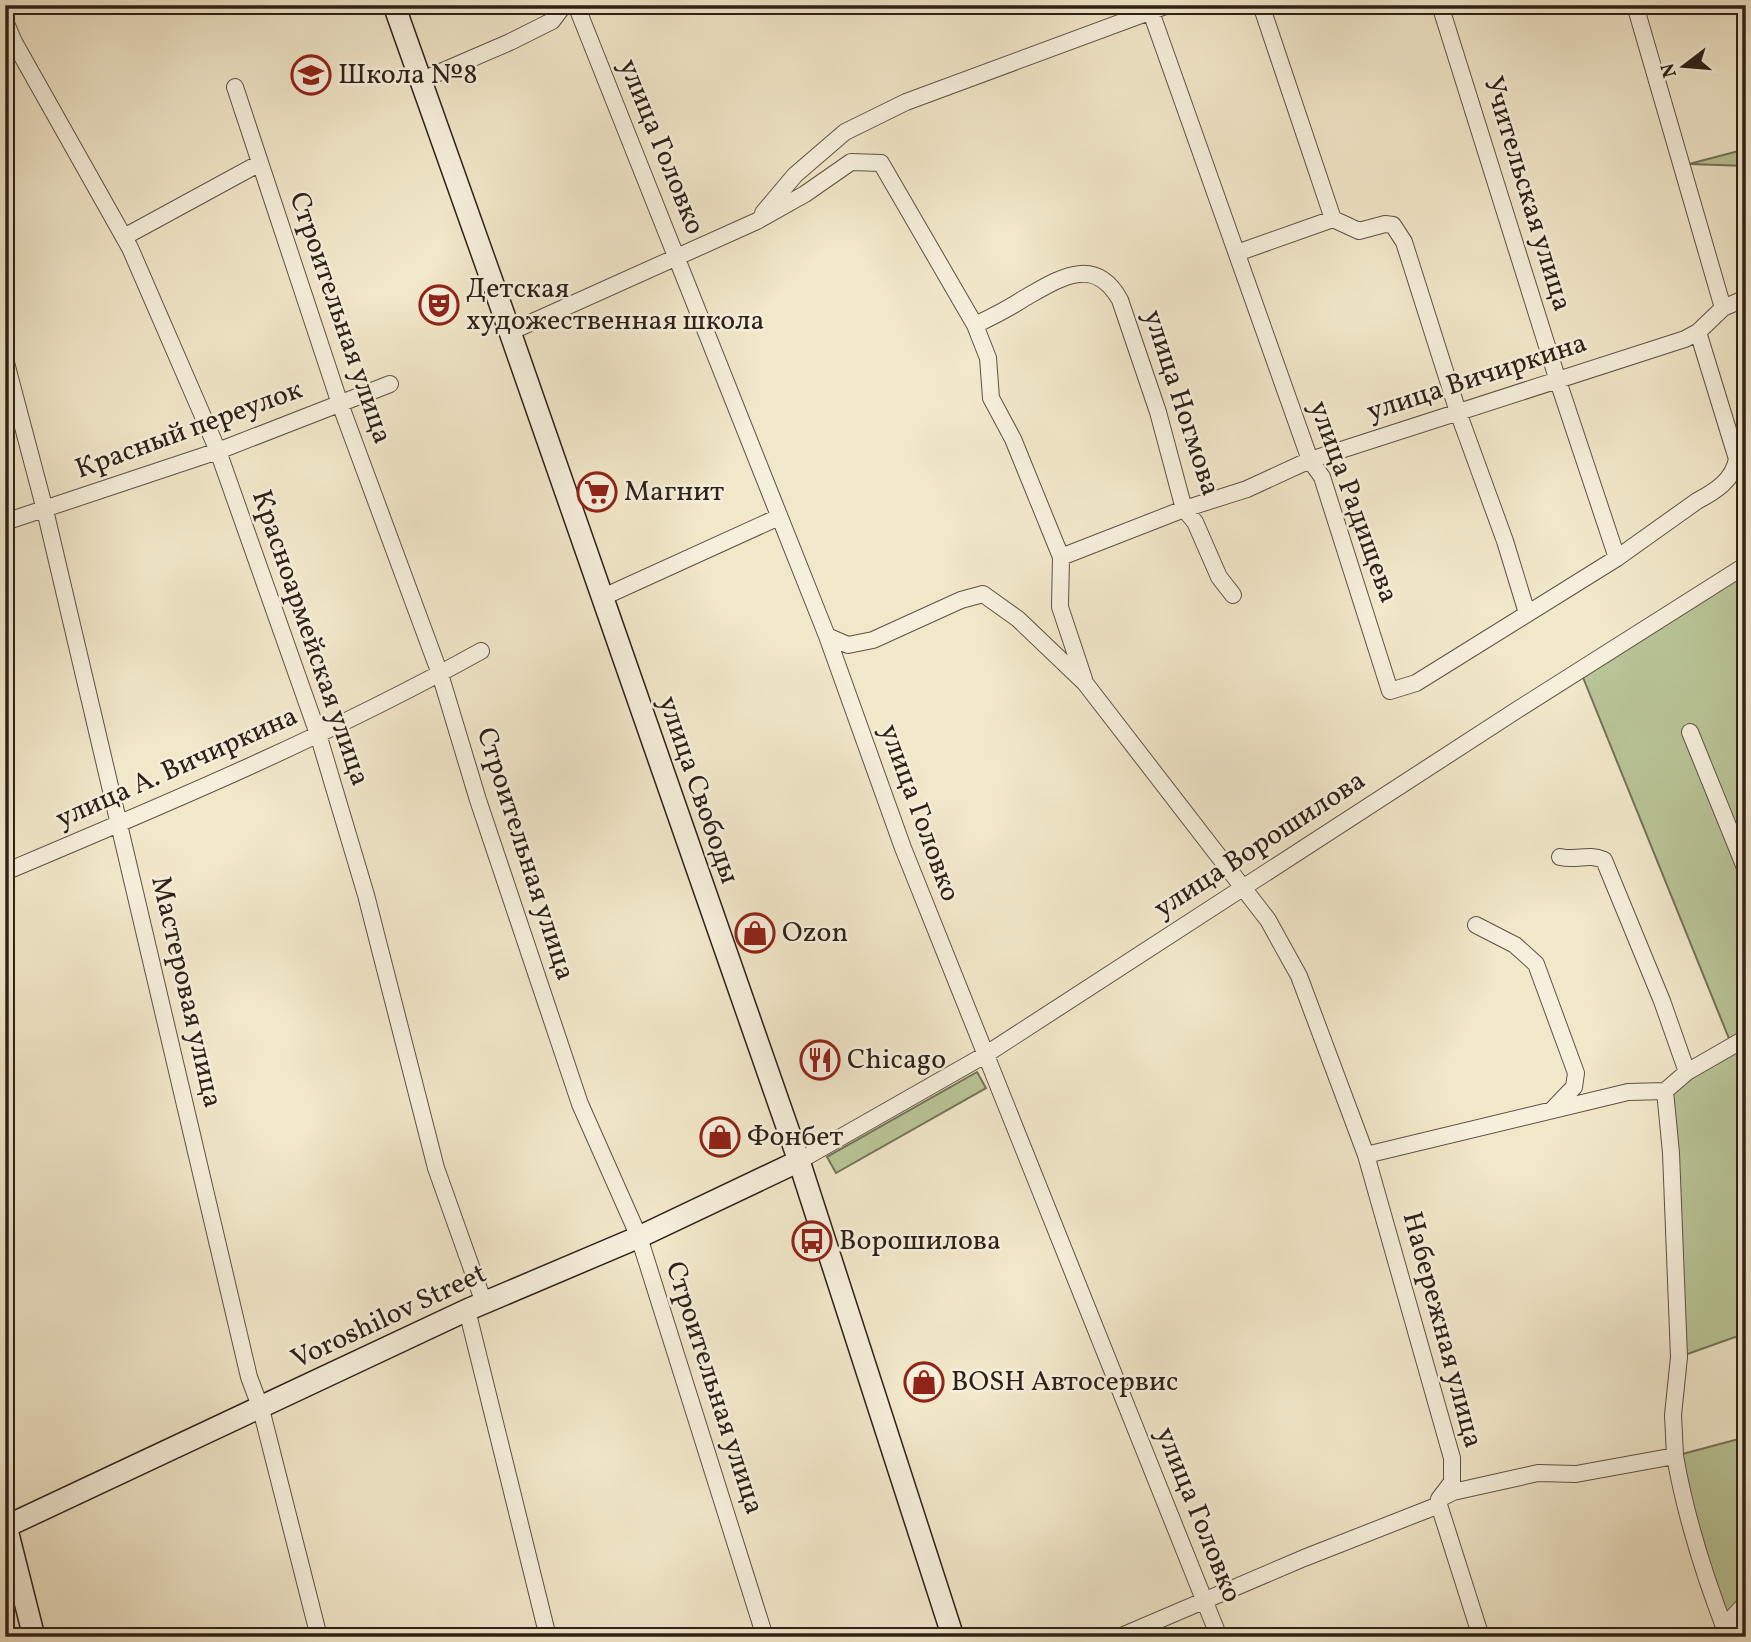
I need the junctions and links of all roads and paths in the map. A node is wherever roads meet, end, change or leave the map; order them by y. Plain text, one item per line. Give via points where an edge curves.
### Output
1 (394, 5) edge
2 (564, 5) edge
3 (576, 5) edge
4 (1168, 5) edge
5 (1261, 5) edge
6 (1440, 5) edge
7 (1635, 5) edge
8 (1151, 12) junction
9 (5, 21) edge
10 (422, 80) junction
11 (235, 87) dead end
12 (260, 163) junction
13 (1333, 219) junction
14 (757, 221) junction
15 (124, 237) junction
16 (1237, 253) junction
17 (677, 258) junction
18 (1746, 298) edge
19 (1723, 308) junction
20 (975, 325) junction
21 (510, 332) junction
22 (1698, 332) junction
23 (5, 359) edge
24 (1558, 381) junction
25 (390, 384) dead end
26 (340, 402) junction
27 (1458, 412) junction
28 (218, 451) junction
29 (1310, 460) junction
30 (1184, 509) junction
31 (44, 510) junction
32 (779, 517) junction
33 (5, 522) edge
34 (1061, 558) junction
35 (1617, 558) junction
36 (1746, 565) edge
37 (1233, 595) dead end
38 (601, 598) junction
39 (1527, 613) junction
40 (827, 636) junction
41 (481, 651) dead end
42 (440, 674) junction
43 (1086, 683) junction
44 (1690, 733) dead end
45 (317, 734) junction
46 (120, 824) junction
47 (1560, 857) dead end
48 (1746, 870) edge
49 (5, 872) edge
50 (1244, 888) junction
51 (1476, 925) dead end
52 (1746, 1038) edge
53 (985, 1055) junction
54 (1687, 1072) junction
55 (1665, 1091) junction
56 (1552, 1110) junction
57 (1366, 1155) junction
58 (799, 1161) junction
59 (639, 1237) junction
60 (475, 1307) junction
61 (261, 1409) junction
62 (1675, 1457) junction
63 (1439, 1502) junction
64 (6, 1525) edge
65 (1205, 1602) junction
66 (1746, 1603) edge
67 (34, 1637) edge
68 (319, 1637) edge
69 (548, 1637) edge
70 (765, 1637) edge
71 (953, 1637) edge
72 (1119, 1637) edge
73 (1219, 1637) edge
74 (1481, 1637) edge
75 (1728, 1637) edge

1 - 10 main road, улица Свободы
2 - 10 street via 552,21
3 - 17 street, улица Головко
4 - 8 street
5 - 13 street
6 - 24 street, Учительская улица
7 - 19 street
8 - 14 street via 906,103 845,132 795,174
8 - 16 street, улица Радищева
9 - 15 street, Красноармейская улица
10 - 21 main road, улица Свободы
11 - 12 street, Строительная улица
12 - 15 street
12 - 26 street, Строительная улица
13 - 16 street
13 - 27 street via 1359,231 1385,224 1398,231
14 - 17 street
14 - 20 street, Набережная улица via 851,162 881,163
15 - 28 street, Красноармейская улица
16 - 29 street, улица Радищева
17 - 21 street
17 - 32 street, улица Головко
18 - 19 street, улица Вичиркина
19 - 22 street, улица Вичиркина
20 - 30 street, улица Ногмова via 1063,276 1103,278 1120,300 1158,412
20 - 34 street, Набережная улица via 988,358 991,398 1013,439
21 - 38 main road, улица Свободы
22 - 24 street, улица Вичиркина
22 - 35 street, улица Радищева via 1737,459 1735,471 1722,485
23 - 31 street, Мастеровая улица
24 - 27 street, улица Вичиркина
24 - 35 street, Учительская улица
25 - 26 street, Красный переулок
26 - 28 street, Красный переулок
26 - 42 street, Строительная улица
27 - 29 street, улица Вичиркина
27 - 39 street
28 - 31 street, Красный переулок
28 - 45 street, Красноармейская улица
29 - 30 street, улица Вичиркина via 1247,489
29 - 39 street, улица Радищева via 1322,477 1390,691 1416,683
30 - 34 street, улица Вичиркина
30 - 37 street, улица Ногмова
31 - 33 street, Красный переулок
31 - 46 street, Мастеровая улица
32 - 38 street
32 - 40 street, улица Головко
34 - 43 street, Набережная улица via 1060,607
35 - 39 street, улица Радищева
36 - 50 street, улица Ворошилова
38 - 58 main road, улица Свободы
40 - 43 street, Набережная улица via 848,645 873,640 983,594 1018,619
40 - 53 street, улица Головко via 903,848
41 - 42 street, улица А. Вичиркина
42 - 45 street, улица А. Вичиркина
42 - 59 street, Строительная улица via 580,1104
43 - 50 street, Набережная улица
44 - 48 street
45 - 46 street, улица А. Вичиркина
45 - 60 street, Красноармейская улица via 366,895
46 - 49 street, улица А. Вичиркина
46 - 61 street, Мастеровая улица via 249,1377
47 - 54 street via 1573,860 1592,855 1604,860
50 - 53 street, улица Ворошилова
50 - 57 street, Набережная улица via 1299,976
51 - 56 street via 1516,945 1536,964 1576,1073 1574,1087
52 - 54 street
53 - 58 street, улица Ворошилова
53 - 65 street, улица Головко
54 - 55 street
55 - 56 street via 1628,1092
55 - 62 street via 1679,1357 1673,1415
56 - 57 street
57 - 63 street, Набережная улица via 1452,1458 1452,1482
58 - 59 main road, Voroshilov Street
58 - 71 main road, улица Свободы
59 - 60 main road, Voroshilov Street
59 - 70 street, Строительная улица
60 - 61 main road, Voroshilov Street
60 - 69 street, Красноармейская улица
61 - 64 main road, Voroshilov Street
61 - 68 street, Мастеровая улица
62 - 63 street via 1576,1474 1538,1473 1453,1492
62 - 75 street via 1683,1500
63 - 65 street
63 - 74 street
64 - 67 main road
65 - 72 street
65 - 73 street, улица Головко
66 - 75 street via 1733,1617

